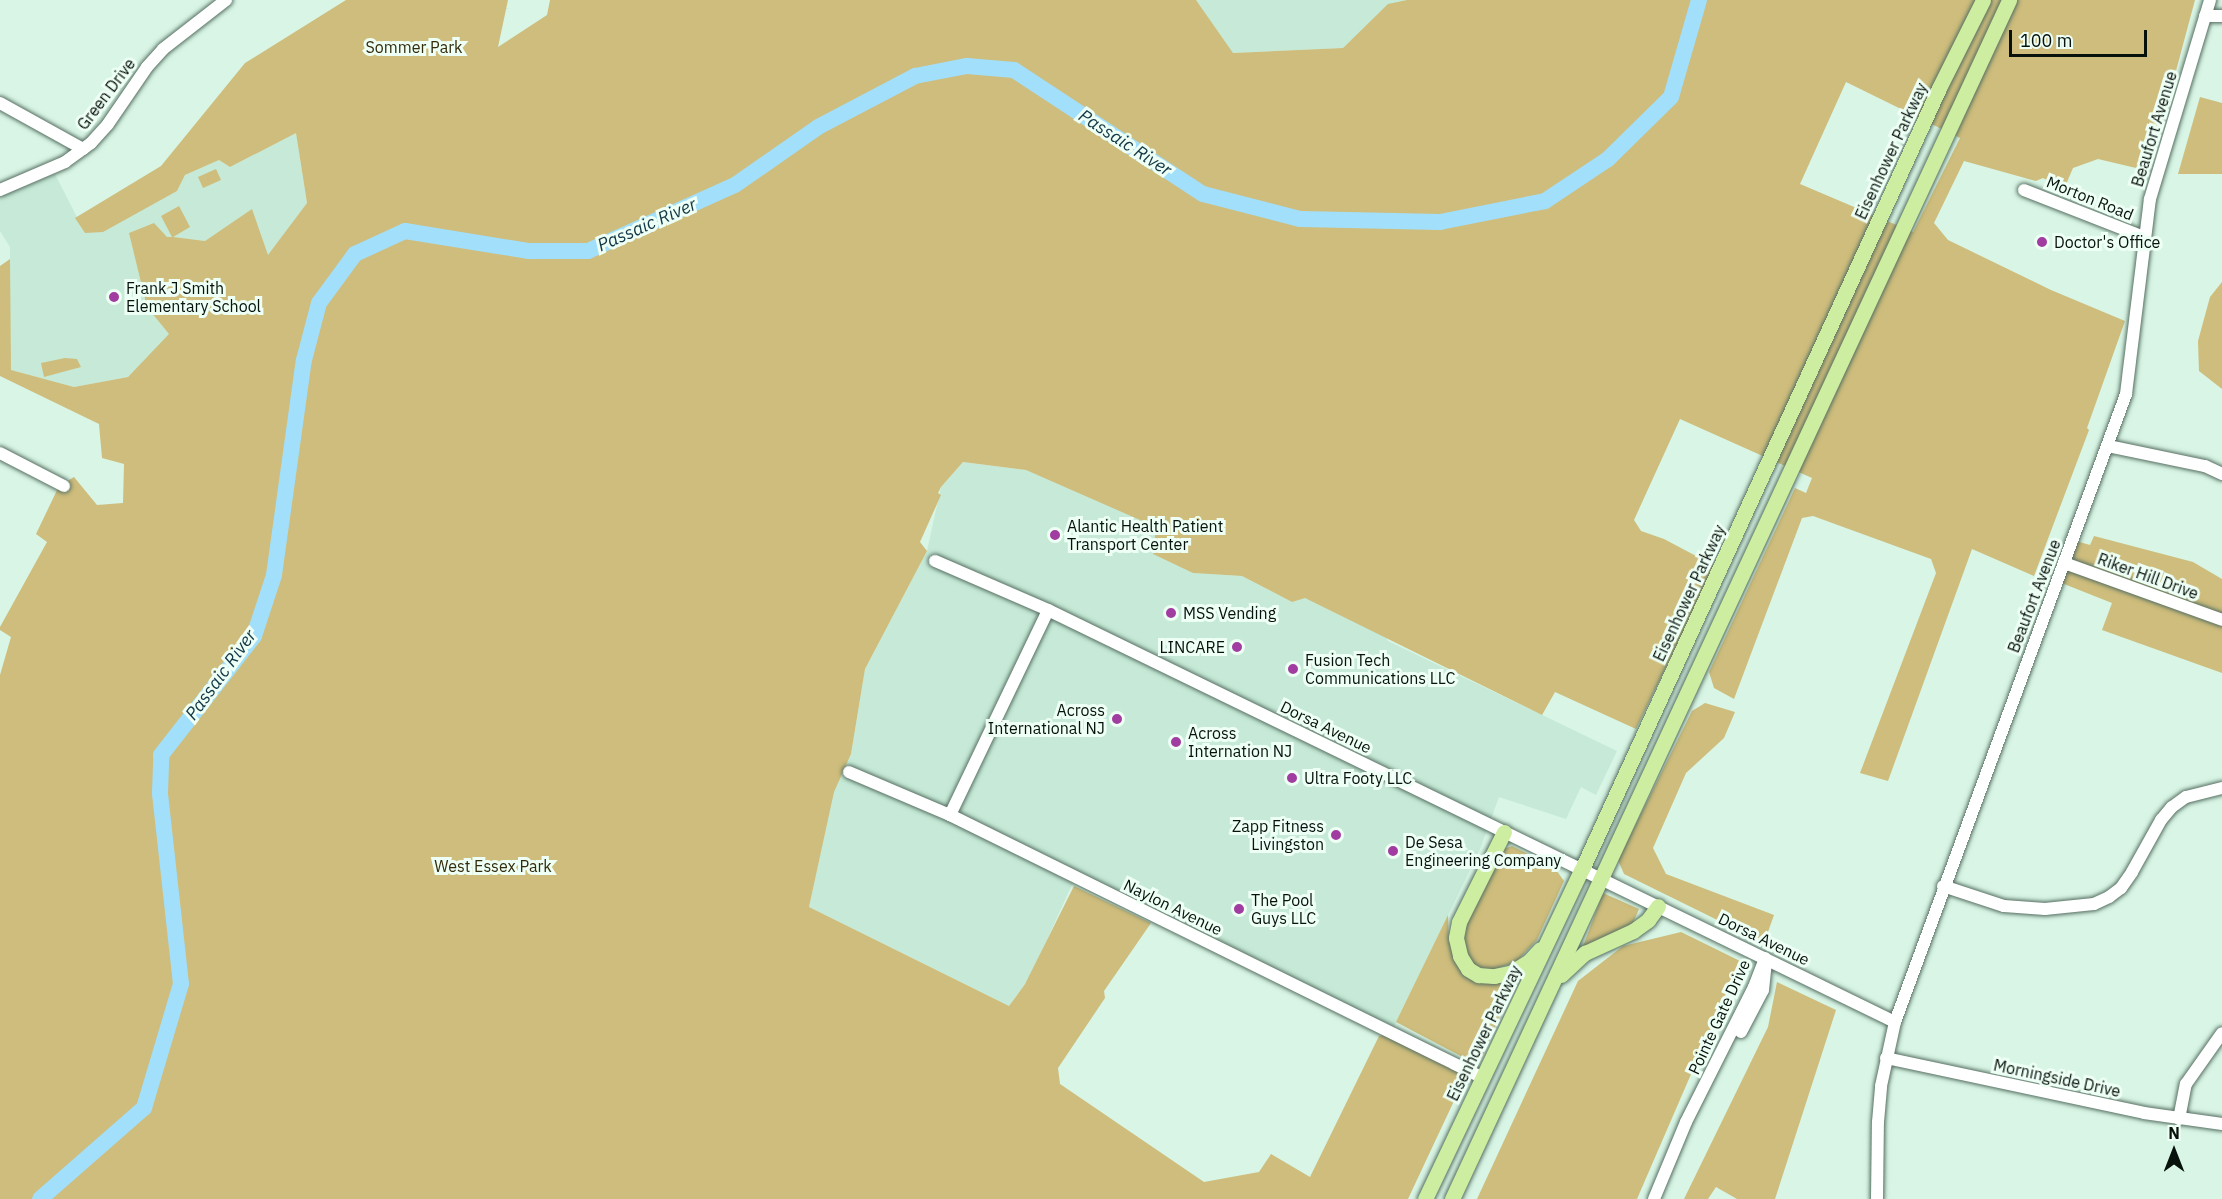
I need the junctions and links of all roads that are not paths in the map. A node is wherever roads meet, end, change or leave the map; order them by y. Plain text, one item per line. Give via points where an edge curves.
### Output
1 (226, 0) edge
2 (1983, 0) edge
3 (2008, 0) edge
4 (2210, 0) edge
5 (2205, 16) junction
6 (2222, 16) edge
7 (0, 103) edge
8 (83, 148) junction
9 (0, 190) edge
10 (2024, 190) dead end
11 (2144, 237) junction
12 (2108, 446) junction
13 (0, 454) edge
14 (2222, 474) edge
15 (64, 486) dead end
16 (935, 561) dead end
17 (2064, 563) junction
18 (1048, 610) junction
19 (2222, 620) edge
20 (849, 772) dead end
21 (2222, 788) edge
22 (950, 815) junction
23 (1504, 831) junction
24 (1582, 869) junction
25 (1602, 878) junction
26 (1943, 886) junction
27 (1658, 906) junction
28 (1549, 940) junction
29 (1765, 958) junction
30 (1550, 990) junction
31 (1895, 1022) junction
32 (2222, 1033) edge
33 (1886, 1058) junction
34 (1481, 1077) junction
35 (2179, 1119) junction
36 (2222, 1124) edge
37 (1425, 1199) edge
38 (1452, 1199) edge
39 (1654, 1199) edge
40 (1663, 1199) edge
41 (1878, 1199) edge

1 - 8 street, Green Drive via 163,49 108,124
2 - 24 main road, Eisenhower Parkway via 1934,99
3 - 25 main road
4 - 5 street, Beaufort Avenue
5 - 6 street
5 - 11 street, Beaufort Avenue via 2159,164
7 - 8 street
8 - 9 street, Green Drive via 65,162
10 - 11 street, Morton Road
11 - 12 street, Beaufort Avenue via 2126,394
12 - 14 street via 2205,466
12 - 17 street, Beaufort Avenue
13 - 15 street
16 - 18 street, Dorsa Avenue
17 - 19 street, Riker Hill Drive
17 - 26 street, Beaufort Avenue
18 - 22 street
18 - 23 street, Dorsa Avenue
20 - 22 street, Naylon Avenue
21 - 26 street via 2186,797 2172,807 2121,888 2094,904 2045,909 2004,906
22 - 34 street, Naylon Avenue
23 - 24 street, Dorsa Avenue
23 - 28 main road via 1459,922 1456,938 1460,956 1468,969 1478,975 1494,976 1510,973 1529,961
24 - 25 street, Dorsa Avenue
24 - 28 main road, Eisenhower Parkway
25 - 27 street, Dorsa Avenue
25 - 30 main road
26 - 31 street, Beaufort Avenue
27 - 29 street, Dorsa Avenue
27 - 30 main road via 1633,931 1586,953 1566,968
28 - 34 main road, Eisenhower Parkway
29 - 31 street, Dorsa Avenue
29 - 39 street, Pointe Gate Drive via 1686,1122
29 - 40 street, Pointe Gate Drive via 1763,990 1693,1126
30 - 38 main road
31 - 33 street, Beaufort Avenue
32 - 35 street via 2186,1084
33 - 35 street, Morningside Drive
33 - 41 street, Beaufort Avenue via 1878,1122
34 - 37 main road, Eisenhower Parkway
35 - 36 street, Morningside Drive

